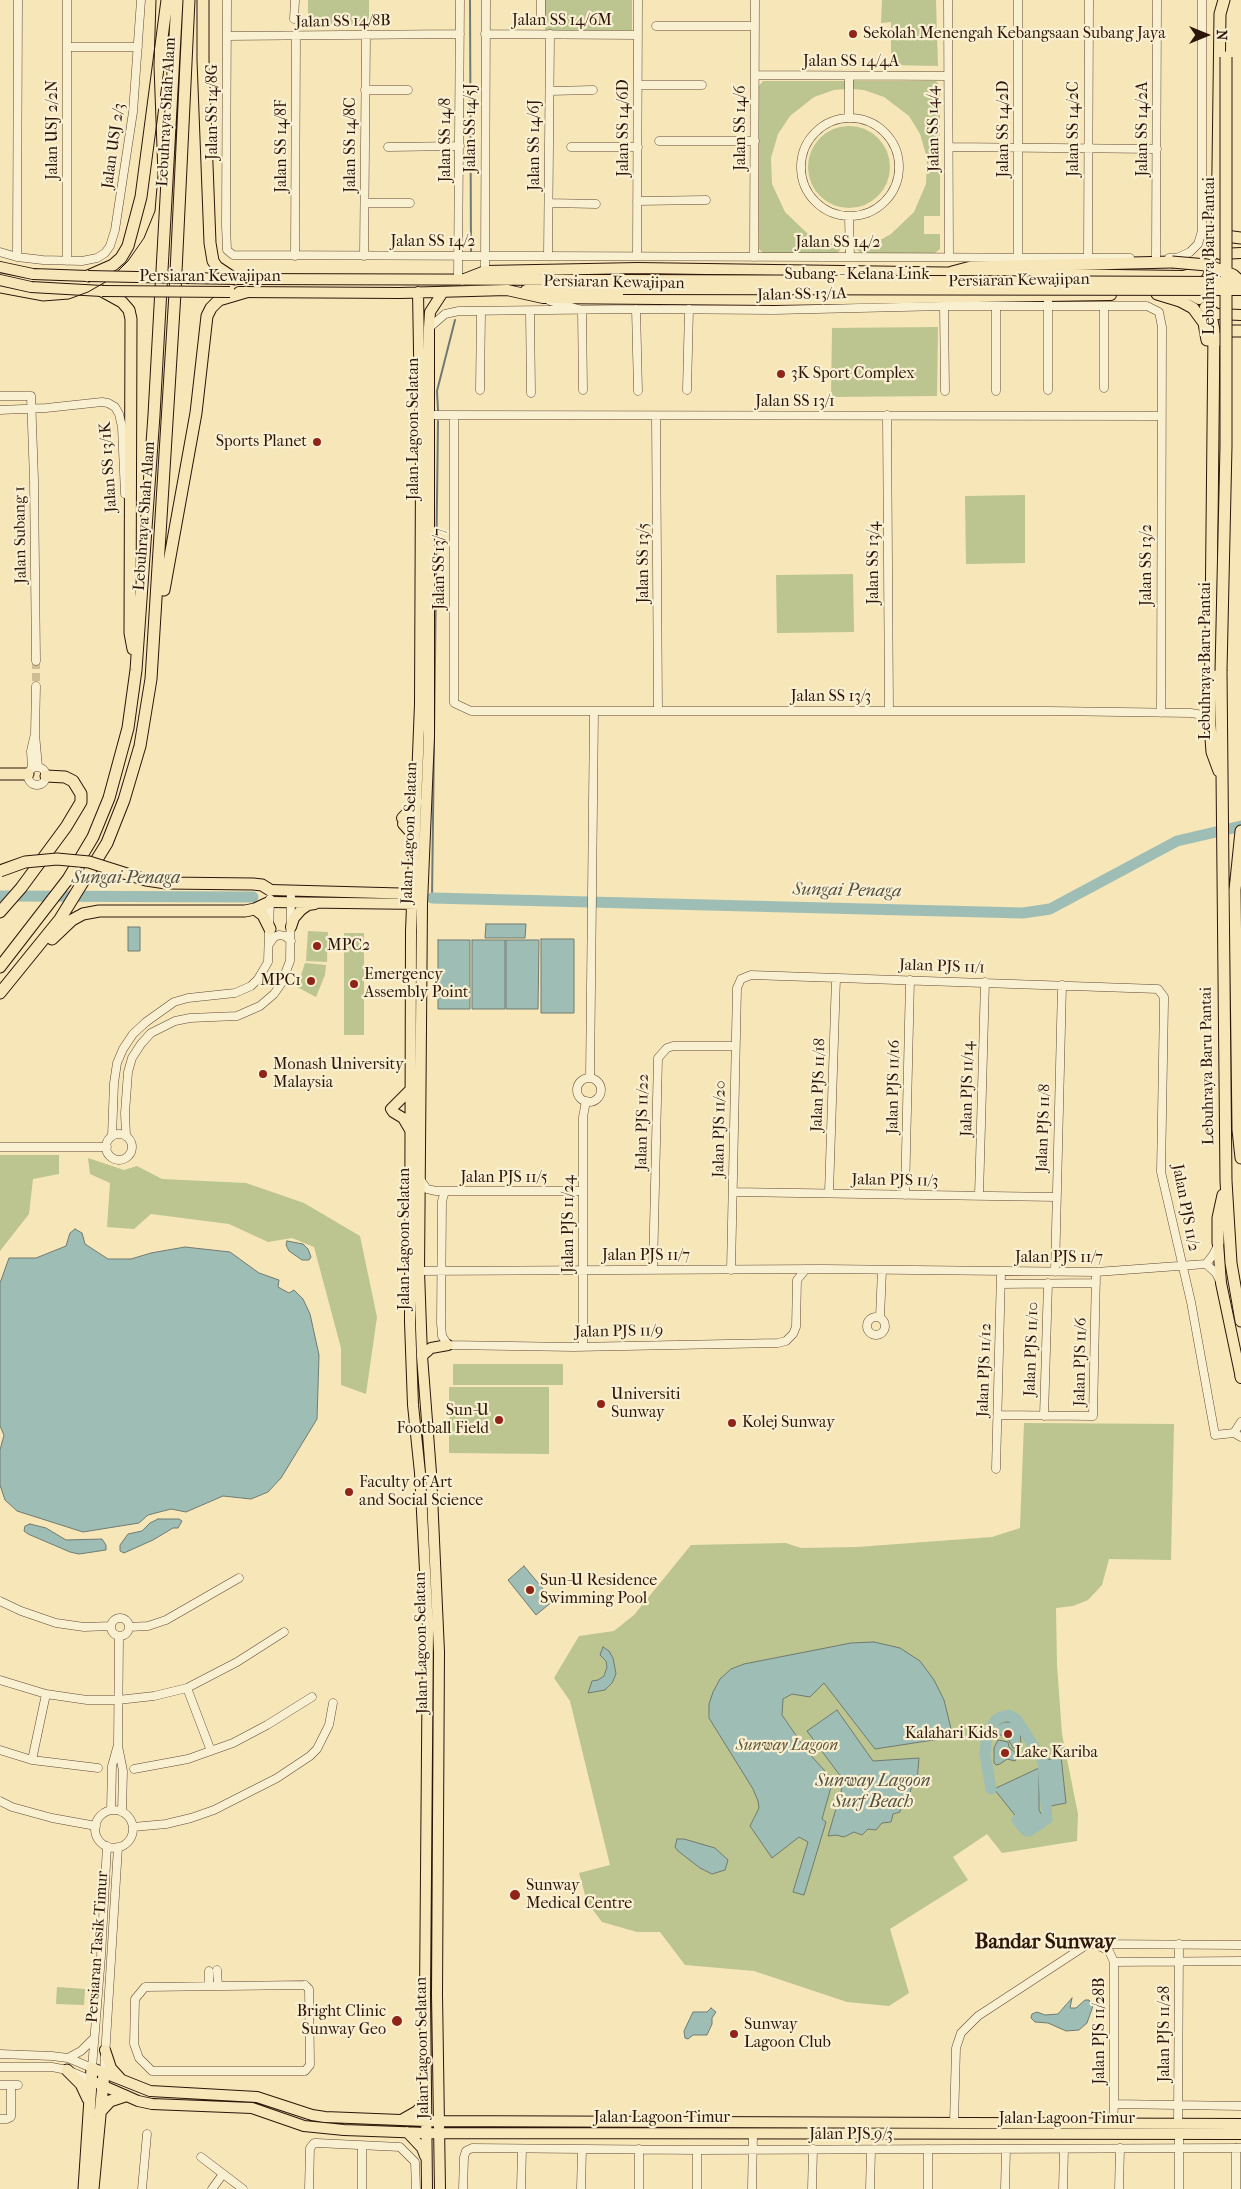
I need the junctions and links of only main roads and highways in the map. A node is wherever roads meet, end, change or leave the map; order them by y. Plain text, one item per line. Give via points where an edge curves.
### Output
1 (167, 0) edge
2 (177, 0) edge
3 (188, 0) edge
4 (203, 0) edge
5 (1225, 0) edge
6 (1217, 235) junction
7 (1241, 238) edge
8 (1241, 253) edge
9 (1211, 256) junction
10 (0, 267) edge
11 (835, 270) junction
12 (952, 272) junction
13 (1198, 272) junction
14 (88, 276) junction
15 (235, 279) junction
16 (0, 280) edge
17 (460, 280) junction
18 (1241, 282) edge
19 (623, 285) junction
20 (507, 290) junction
21 (1241, 290) edge
22 (102, 291) junction
23 (246, 292) junction
24 (418, 292) junction
25 (443, 292) junction
26 (1157, 294) junction
27 (1199, 299) junction
28 (808, 300) junction
29 (1207, 308) junction
30 (1241, 315) edge
31 (1241, 331) edge
32 (1214, 352) junction
33 (1213, 371) junction
34 (136, 670) junction
35 (151, 679) junction
36 (33, 770) road end
37 (0, 774) edge
38 (46, 776) road end
39 (1222, 780) junction
40 (417, 802) junction
41 (1241, 831) edge
42 (415, 842) junction
43 (0, 871) edge
44 (270, 896) junction
45 (291, 896) junction
46 (412, 896) junction
47 (323, 902) junction
48 (256, 909) junction
49 (0, 912) edge
50 (291, 927) road end
51 (270, 930) road end
52 (0, 967) edge
53 (0, 995) edge
54 (1239, 1038) edge
55 (411, 1089) junction
56 (411, 1131) junction
57 (1241, 1158) edge
58 (1226, 1181) junction
59 (1218, 1243) joint
60 (1231, 1263) junction
61 (415, 1271) junction
62 (1241, 1274) edge
63 (1241, 1320) edge
64 (448, 1344) road end
65 (422, 1356) junction
66 (1241, 1377) edge
67 (425, 1473) junction
68 (105, 2050) road end
69 (68, 2064) road end
70 (92, 2068) joint
71 (104, 2073) junction
72 (91, 2080) junction
73 (124, 2082) junction
74 (102, 2085) junction
75 (125, 2096) junction
76 (426, 2100) junction
77 (440, 2100) junction
78 (89, 2103) junction
79 (99, 2113) junction
80 (402, 2120) junction
81 (426, 2121) junction
82 (440, 2121) junction
83 (459, 2121) junction
84 (868, 2122) junction
85 (1241, 2124) edge
86 (1179, 2129) junction
87 (407, 2132) junction
88 (440, 2132) junction
89 (460, 2132) junction
90 (426, 2133) junction
91 (868, 2133) junction
92 (1241, 2134) edge
93 (440, 2155) junction
94 (427, 2160) junction
95 (84, 2189) edge
96 (93, 2189) edge
97 (427, 2189) edge
98 (440, 2189) edge

1 - 14 highway via 140,197 128,246 113,265
2 - 34 highway, Lebuhraya Shah Alam
3 - 35 highway, Lebuhraya Shah Alam via 172,350
4 - 15 highway via 210,244 217,267
5 - 6 highway via 1220,14
5 - 39 highway, Lebuhraya Baru Pantai, bridge via 1226,446
6 - 7 highway
6 - 9 highway via 1216,249
8 - 9 main road
9 - 13 main road
10 - 14 main road, Persiaran Kewajipan via 34,274
11 - 12 main road, Persiaran Kewajipan
11 - 17 main road, Persiaran Kewajipan via 638,268 484,271
11 - 28 main road via 844,277 846,284 842,292
12 - 13 main road, Persiaran Kewajipan via 1183,276
12 - 18 highway, bridge via 971,267 1092,261 1192,262 1216,268
13 - 27 main road
14 - 15 main road, Persiaran Kewajipan, bridge
15 - 17 main road, Persiaran Kewajipan
16 - 22 main road, Persiaran Kewajipan via 31,288
17 - 19 main road
18 - 19 main road, Subang - Kelana Link, bridge
19 - 20 main road
19 - 21 main road, Subang - Kelana Link, bridge
20 - 25 main road, Persiaran Kewajipan
20 - 28 main road, Persiaran Kewajipan via 543,298
22 - 23 main road, Persiaran Kewajipan, bridge
22 - 34 highway via 122,302 131,319 130,634
23 - 24 main road, Persiaran Kewajipan
23 - 35 highway via 219,300 207,316 196,413 167,567
24 - 25 main road, Persiaran Kewajipan
24 - 40 main road, Jalan Lagoon Selatan via 421,476
25 - 46 main road, Jalan Lagoon Selatan via 430,312 429,328 429,737
26 - 27 main road, Persiaran Kewajipan via 1184,294
26 - 28 main road, Persiaran Kewajipan via 1048,301
26 - 33 highway via 1180,301 1199,315 1207,331 1208,355
27 - 29 main road
29 - 30 main road via 1217,314
29 - 32 highway via 1213,325
31 - 32 highway via 1230,331 1224,335
32 - 33 highway
33 - 39 highway via 1210,724 1212,752
34 - 52 highway, Lebuhraya Shah Alam via 128,728 109,798 93,837 68,879
35 - 53 highway, Lebuhraya Shah Alam via 140,746 107,843 60,919
36 - 37 highway
38 - 49 highway via 73,781 82,802
39 - 58 highway, Lebuhraya Baru Pantai
40 - 42 main road, Jalan Lagoon Selatan
40 - 42 main road via 402,821
41 - 54 highway, Lebuhraya Baru Pantai via 1236,870
42 - 46 main road, Jalan Lagoon Selatan
43 - 44 highway, bridge via 25,862 57,859 89,862 166,883 262,885
44 - 45 main road
44 - 48 highway
45 - 46 main road
45 - 47 main road
46 - 47 main road
46 - 55 main road, Jalan Lagoon Selatan via 408,909 412,916
46 - 61 main road, Jalan Lagoon Selatan via 420,1179
47 - 50 main road via 301,910
48 - 51 highway
48 - 53 highway via 99,911 83,914 58,932
54 - 57 highway, Lebuhraya Baru Pantai via 1238,1130
55 - 56 main road, Jalan Lagoon Selatan
55 - 56 main road via 391,1109 403,1118
56 - 61 main road, Jalan Lagoon Selatan
58 - 59 highway via 1218,1218
58 - 60 highway, Lebuhraya Baru Pantai
59 - 66 main road via 1221,1283
60 - 62 highway
60 - 63 highway, Lebuhraya Baru Pantai
61 - 65 main road, Jalan Lagoon Selatan
61 - 67 main road, Jalan Lagoon Selatan via 410,1356
64 - 65 main road via 431,1348
65 - 67 main road, Jalan Lagoon Selatan
67 - 76 main road, Jalan Lagoon Selatan via 428,1629
67 - 77 main road, Jalan Lagoon Selatan via 439,1652 437,1994
68 - 73 main road via 111,2068
69 - 78 highway
70 - 71 main road, Jalan Lagoon Timur
70 - 72 highway
71 - 73 main road, Jalan Lagoon Timur
71 - 74 highway
72 - 74 main road, Jalan Lagoon Timur
72 - 78 highway
73 - 80 main road, Jalan Lagoon Timur via 159,2093 257,2097 326,2117
74 - 75 main road, Jalan Lagoon Timur
74 - 79 highway
75 - 79 highway via 110,2101
75 - 87 main road, Jalan Lagoon Timur via 152,2104 252,2108 304,2126
76 - 80 main road via 417,2111
76 - 81 main road, Jalan Lagoon Selatan
77 - 82 main road, Jalan Lagoon Selatan
77 - 83 main road via 446,2114
78 - 95 highway
79 - 96 highway
80 - 81 main road, Jalan Lagoon Timur
81 - 82 main road, Jalan Lagoon Timur
81 - 90 main road, Jalan Lagoon Selatan
82 - 83 main road, Jalan Lagoon Timur
82 - 88 main road, Jalan Lagoon Selatan
83 - 84 main road, Jalan Lagoon Timur
84 - 86 main road, Jalan Lagoon Timur via 1113,2123
84 - 91 main road
85 - 86 main road, Jalan Lagoon Timur
86 - 91 main road, Jalan Lagoon Timur
86 - 92 main road, Jalan Lagoon Timur
87 - 90 main road, Jalan Lagoon Timur
87 - 94 main road via 422,2148
88 - 89 main road, Jalan Lagoon Timur
88 - 90 main road, Jalan Lagoon Timur
88 - 93 main road, Jalan Lagoon Selatan
89 - 91 main road, Jalan Lagoon Timur
89 - 93 main road via 449,2138
90 - 94 main road, Jalan Lagoon Selatan
93 - 98 main road, Jalan Lagoon Selatan
94 - 97 main road, Jalan Lagoon Selatan

